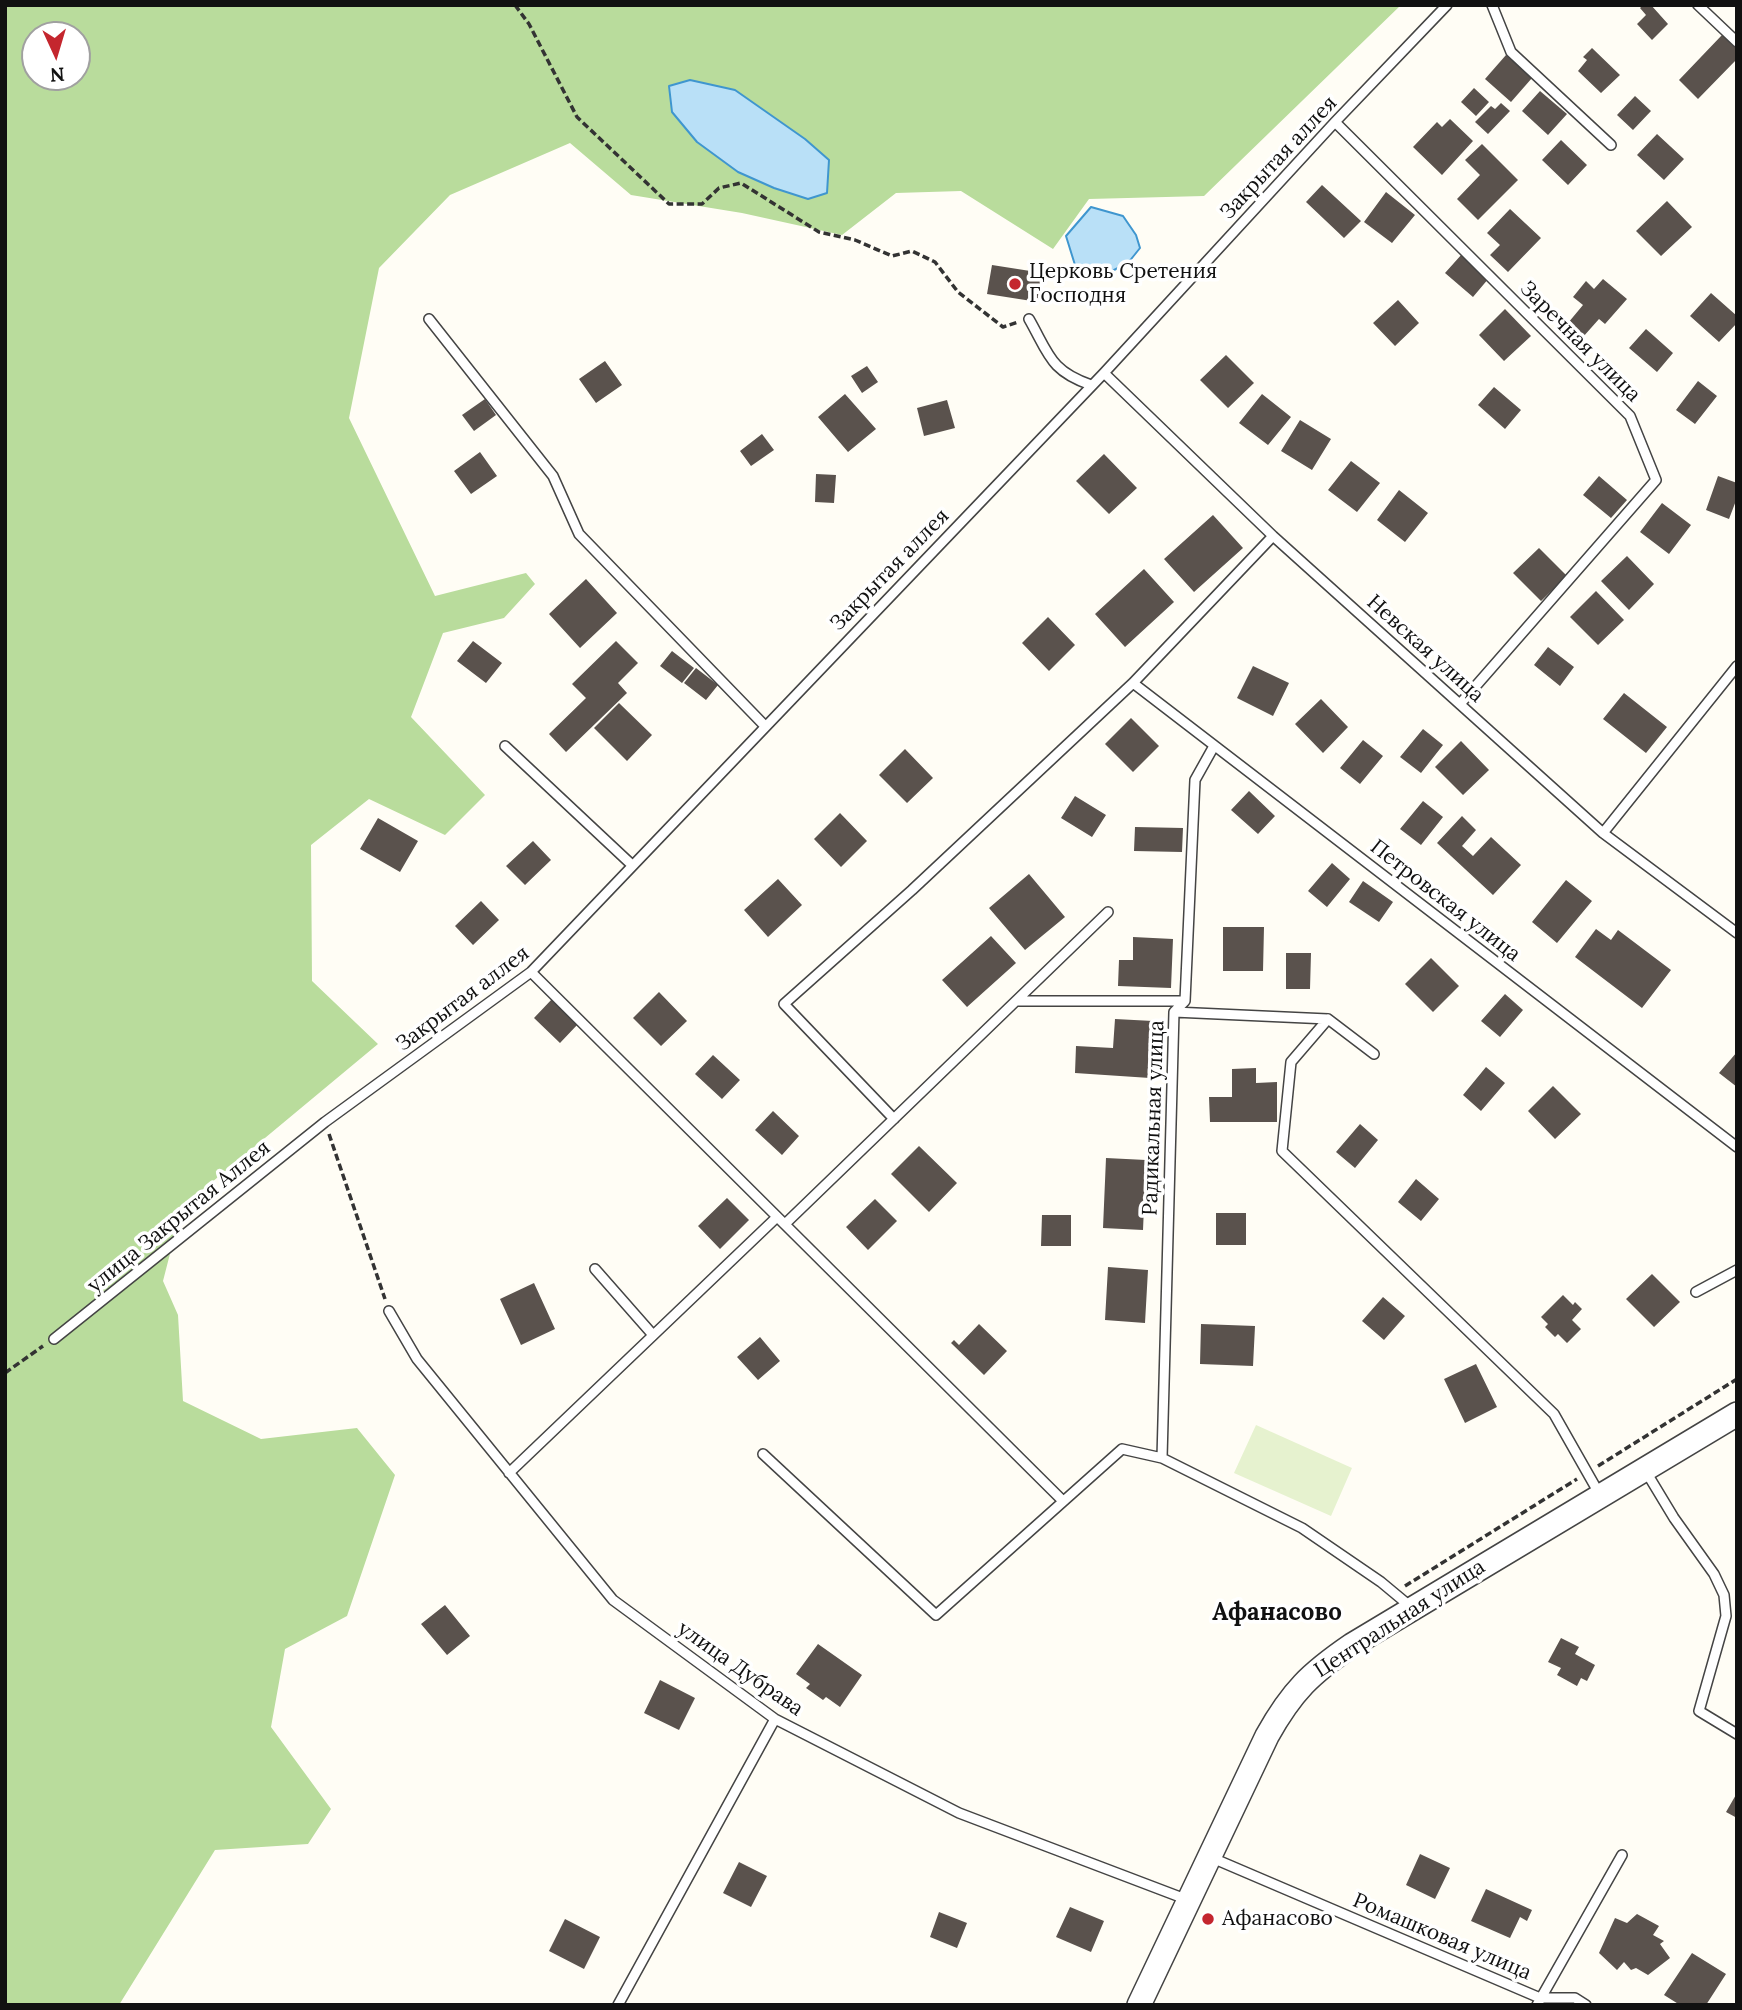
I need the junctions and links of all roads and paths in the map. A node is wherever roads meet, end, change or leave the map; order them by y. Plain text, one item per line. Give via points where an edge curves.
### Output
1 (515, 5) edge
2 (1447, 5) edge
3 (1492, 5) edge
4 (1698, 5) edge
5 (1737, 42) edge
6 (1335, 122) junction
7 (1611, 145) dead end
8 (429, 319) dead end
9 (1029, 319) joint
10 (1104, 373) junction
11 (1091, 385) junction
12 (1273, 536) junction
13 (1737, 666) edge
14 (1133, 683) junction
15 (1460, 704) junction
16 (765, 726) junction
17 (505, 746) dead end
18 (1214, 746) junction
19 (1602, 833) junction
20 (632, 865) junction
21 (1108, 912) dead end
22 (1737, 933) edge
23 (531, 972) junction
24 (1016, 1001) junction
25 (1185, 1001) junction
26 (1174, 1012) junction
27 (1328, 1020) junction
28 (1374, 1054) dead end
29 (894, 1119) junction
30 (325, 1122) junction
31 (1737, 1147) edge
32 (777, 1217) junction
33 (785, 1224) junction
34 (595, 1269) dead end
35 (1737, 1270) edge
36 (1696, 1292) dead end
37 (389, 1311) joint
38 (653, 1335) junction
39 (54, 1339) joint
40 (5, 1373) edge
41 (1737, 1379) edge
42 (1736, 1415) edge
43 (763, 1454) dead end
44 (1162, 1458) junction
45 (1644, 1468) junction
46 (509, 1473) junction
47 (1587, 1473) junction
48 (1600, 1495) junction
49 (1063, 1501) junction
50 (1394, 1593) junction
51 (1413, 1609) junction
52 (775, 1719) junction
53 (1737, 1734) edge
54 (1622, 1855) dead end
55 (1210, 1857) junction
56 (1190, 1901) junction
57 (1538, 2002) edge
58 (618, 2005) edge
59 (1139, 2005) edge
60 (1586, 2005) edge

1 - 9 path via 577,117 669,204 702,204 719,188 741,183 819,232 855,240 892,256 912,251 935,262 958,292 1003,327
2 - 6 lane, Закрытая аллея
3 - 7 lane via 1511,52
4 - 5 lane
6 - 10 lane, Закрытая аллея
6 - 15 lane, Заречная улица via 1630,416 1656,480
8 - 16 lane via 553,476 579,534
9 - 11 lane via 1056,368
10 - 11 lane, Закрытая аллея
10 - 12 lane, Невская улица
11 - 16 lane, Закрытая аллея
12 - 14 lane
12 - 15 lane, Невская улица
13 - 19 lane
14 - 18 lane, Петровская улица
14 - 29 lane via 784,1004
15 - 19 lane, Невская улица
16 - 20 lane, Закрытая аллея
17 - 20 lane
18 - 25 lane, Радикальная улица via 1195,780
18 - 31 lane, Петровская улица
19 - 22 lane, Невская улица
20 - 23 lane, Закрытая аллея
21 - 24 lane
23 - 30 lane, Закрытая аллея
23 - 32 lane
24 - 25 lane
24 - 29 lane
25 - 26 lane, Радикальная улица
26 - 27 lane
26 - 44 lane, Радикальная улица
27 - 28 lane
27 - 47 lane via 1291,1062 1282,1151 1554,1414
29 - 33 lane
30 - 37 path
30 - 39 lane, улица Закрытая Аллея
32 - 33 lane
32 - 38 lane
33 - 49 lane
34 - 38 lane
35 - 36 lane
37 - 46 lane, улица Дубрава via 417,1359
38 - 46 lane
39 - 40 path
41 - 47 path
42 - 45 street, Центральная улица
43 - 49 lane via 936,1615
44 - 49 lane via 1122,1449
44 - 50 lane via 1303,1528
45 - 48 street, Центральная улица
45 - 53 lane via 1724,1595 1726,1616 1699,1711
46 - 52 lane, улица Дубрава via 613,1600
47 - 48 lane
47 - 50 path
48 - 51 street, Центральная улица
50 - 51 lane
51 - 55 street, Центральная улица via 1318,1668 1299,1687 1267,1736
52 - 56 lane, улица Дубрава via 959,1813
52 - 58 lane
54 - 57 lane
55 - 56 street, Центральная улица
55 - 57 lane, Ромашковая улица
56 - 59 street, Центральная улица
57 - 60 lane, Ромашковая улица via 1575,1998

